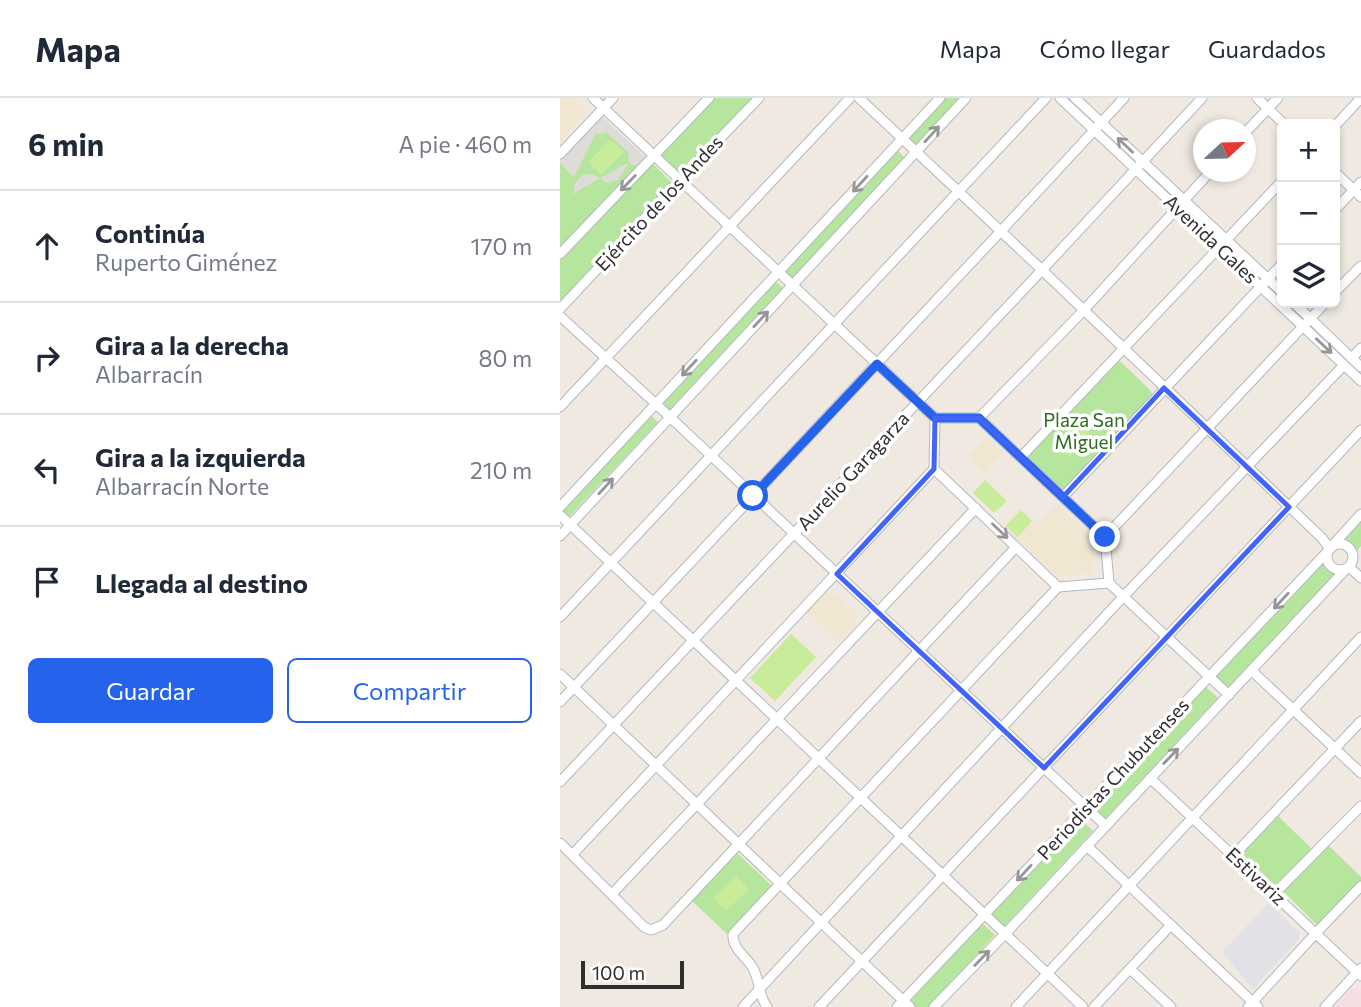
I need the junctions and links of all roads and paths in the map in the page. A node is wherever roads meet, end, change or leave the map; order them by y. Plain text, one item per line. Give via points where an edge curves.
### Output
1 (593, 98) edge
2 (613, 98) edge
3 (709, 98) edge
4 (760, 98) edge
5 (850, 98) edge
6 (859, 98) edge
7 (940, 98) edge
8 (966, 98) edge
9 (1046, 98) edge
10 (1060, 98) edge
11 (1075, 98) edge
12 (1124, 98) edge
13 (1202, 98) edge
14 (1256, 98) edge
15 (1278, 98) edge
16 (1360, 98) edge
17 (604, 108) junction
18 (1268, 109) junction
19 (1279, 119) edge
20 (1340, 120) edge
21 (1256, 122) edge
22 (1097, 126) junction
23 (902, 138) junction
24 (916, 152) junction
25 (560, 154) edge
26 (654, 155) junction
27 (1139, 165) junction
28 (1340, 177) edge
29 (680, 180) junction
30 (1201, 182) edge
31 (1281, 182) edge
32 (1361, 182) edge
33 (959, 192) junction
34 (1357, 194) edge
35 (1184, 200) junction
36 (1340, 206) edge
37 (1177, 209) junction
38 (730, 226) junction
39 (1001, 232) junction
40 (1226, 239) junction
41 (1218, 247) junction
42 (560, 254) edge
43 (1361, 265) edge
44 (1277, 269) edge
45 (1042, 270) junction
46 (779, 271) junction
47 (1268, 279) junction
48 (793, 285) junction
49 (1261, 286) junction
50 (1277, 287) edge
51 (1340, 287) edge
52 (1299, 308) edge
53 (1320, 308) edge
54 (560, 309) edge
55 (1084, 310) junction
56 (560, 316) edge
57 (1310, 318) junction
58 (834, 324) junction
59 (1302, 327) junction
60 (1361, 348) edge
61 (1124, 349) junction
62 (605, 358) junction
63 (1352, 358) junction
64 (877, 364) junction
65 (1344, 365) junction
66 (1361, 367) edge
67 (1361, 381) edge
68 (1164, 388) junction
69 (917, 402) junction
70 (656, 404) junction
71 (560, 407) edge
72 (670, 417) junction
73 (935, 418) junction
74 (979, 418) junction
75 (1207, 429) junction
76 (1361, 430) edge
77 (711, 456) junction
78 (1021, 457) junction
79 (1247, 468) junction
80 (934, 469) junction
81 (753, 496) junction
82 (1063, 497) junction
83 (560, 507) edge
84 (1289, 507) junction
85 (976, 508) junction
86 (1361, 514) edge
87 (560, 515) edge
88 (570, 525) junction
89 (794, 534) junction
90 (560, 536) edge
91 (1105, 537) junction
92 (1016, 547) junction
93 (1329, 549) junction
94 (1361, 552) edge
95 (611, 563) junction
96 (1349, 566) junction
97 (837, 574) junction
98 (1361, 578) edge
99 (1108, 583) junction
100 (1058, 587) junction
101 (1124, 597) junction
102 (653, 603) junction
103 (877, 612) junction
104 (560, 617) edge
105 (1167, 637) junction
106 (1361, 637) edge
107 (693, 641) junction
108 (919, 651) junction
109 (1252, 671) junction
110 (560, 674) edge
111 (1209, 676) junction
112 (736, 681) junction
113 (574, 687) junction
114 (961, 690) junction
115 (1229, 695) junction
116 (560, 702) edge
117 (1293, 710) junction
118 (776, 719) junction
119 (1361, 721) edge
120 (614, 725) junction
121 (1002, 729) junction
122 (1335, 749) junction
123 (818, 759) junction
124 (656, 765) junction
125 (1044, 768) junction
126 (1361, 773) edge
127 (1150, 778) junction
128 (560, 782) edge
129 (860, 798) junction
130 (697, 804) junction
131 (1361, 806) edge
132 (1086, 808) junction
133 (1192, 817) junction
134 (1106, 826) junction
135 (901, 837) junction
136 (560, 843) edge
137 (739, 843) junction
138 (1087, 846) junction
139 (573, 854) junction
140 (1234, 855) junction
141 (943, 875) junction
142 (781, 883) junction
143 (1129, 886) junction
144 (1361, 886) edge
145 (612, 894) junction
146 (1275, 894) junction
147 (985, 915) junction
148 (822, 922) junction
149 (1171, 925) junction
150 (1316, 933) junction
151 (1005, 934) junction
152 (862, 961) junction
153 (1130, 969) junction
154 (1360, 972) edge
155 (1047, 974) junction
156 (759, 990) junction
157 (903, 1005) edge
158 (1253, 1005) edge
159 (743, 1007) edge
160 (767, 1007) edge
161 (819, 1007) edge
162 (934, 1007) edge
163 (1016, 1007) edge
164 (1083, 1007) edge
165 (1094, 1007) edge
166 (1171, 1007) edge
167 (1325, 1007) edge

1 - 17 street
2 - 17 street
3 - 26 street, Ejército de los Andes
4 - 29 street, Ejército de los Andes
5 - 38 street
6 - 23 street
7 - 23 street
24 -> 8 street
9 - 33 street
10 - 22 street, Avenida Gales
11 - 22 street, Avenida Gales
12 - 22 street
13 - 27 street, Aurelio Garagarza
14 - 18 street
15 - 18 street
16 - 20 street
17 - 25 street
17 - 26 street
18 - 19 street
18 - 21 street
22 - 27 street, Avenida Gales
22 - 39 street
23 - 24 street
23 -> 46 street
24 - 33 street
24 - 48 street
26 - 29 street
26 -> 42 street, Ejército de los Andes
27 - 35 street, Avenida Gales
27 - 37 street, Avenida Gales
27 - 45 street, Aurelio Garagarza
28 - 34 street
29 - 38 street
29 - 54 street, Ejército de los Andes
30 - 35 street
31 - 40 street
32 - 34 street
33 - 39 street
33 - 58 street
34 - 36 street
35 - 37 street
35 - 40 street, Avenida Gales
37 - 41 street, Avenida Gales
37 - 55 street
38 - 46 street
38 - 62 street
39 - 45 street
39 - 64 street
40 - 41 street
40 - 47 street, Avenida Gales
41 - 49 street, Avenida Gales
41 - 61 street
43 - 51 street
44 - 47 street
45 - 55 street
45 - 69 street, Aurelio Garagarza
46 - 48 street
46 -> 70 street
47 - 49 street
47 - 50 street, Avenida Gales
48 - 58 street
72 -> 48 street
49 - 59 street, Avenida Gales
49 - 68 street
52 - 57 street
53 - 57 street
55 - 61 street
55 - 74 street
56 - 62 street
57 - 59 street
57 - 63 street
58 - 64 street
58 - 77 street
59 -> 65 street, Avenida Gales
59 - 75 street
60 - 63 street
61 - 68 street
61 - 78 street
62 - 70 street
62 - 71 street
63 - 66 street
64 - 69 street
64 - 81 street
65 - 67 street, Avenida Gales
65 - 79 street
68 - 75 street
68 - 82 street
69 - 73 street
69 - 89 street, Aurelio Garagarza
70 - 72 street
70 - 83 street
72 - 77 street
88 -> 72 street
73 - 74 street
73 - 80 street
74 - 78 street
75 - 79 street
75 - 91 street
76 - 84 street
77 - 81 street
77 - 95 street
78 - 82 street
79 - 84 street
79 - 101 street
80 - 85 street
80 - 97 street
81 - 89 street
81 - 102 street
82 - 91 street
84 - 93 street
84 - 105 street
85 -> 92 street
85 - 103 street
86 - 93 street, Periodistas Chubutenses
87 - 88 street
88 - 90 street
88 - 95 street
89 - 97 street
89 - 107 street, Aurelio Garagarza
91 - 99 street
92 - 100 street
92 - 108 street
93 - 96 street via 1331,567
93 - 96 street via 1347,546 1352,553
93 -> 111 street, Periodistas Chubutenses
94 - 96 street, Periodistas Chubutenses
95 - 102 street
95 - 104 street
96 - 98 street
96 - 109 street, Periodistas Chubutenses
97 - 103 street
97 - 112 street
99 - 100 street
99 - 101 street
100 - 114 street
101 - 105 street
101 - 121 street
102 - 107 street
102 - 113 street
103 - 108 street
103 - 118 street
105 - 111 street
105 - 125 street
106 - 117 street
107 - 112 street
107 - 120 street, Aurelio Garagarza
108 - 114 street
108 - 123 street
109 - 115 street, Periodistas Chubutenses
109 - 117 street
110 - 113 street
111 - 115 street
111 - 132 street, Periodistas Chubutenses
112 - 118 street
112 - 124 street
113 - 116 street
113 - 120 street
114 - 121 street
114 - 129 street
127 -> 115 street, Periodistas Chubutenses
117 - 122 street
117 - 133 street
118 - 123 street
118 - 130 street
119 - 122 street
120 - 124 street
120 - 128 street, Aurelio Garagarza
121 - 125 street
121 - 135 street
122 - 126 street
122 - 140 street
123 - 129 street
123 - 137 street
124 - 130 street
124 - 139 street
125 - 132 street
125 - 141 street
127 - 133 street, Estivariz
127 - 134 street, Periodistas Chubutenses
129 - 135 street
129 - 142 street
130 - 137 street
130 - 145 street
131 - 146 street
132 - 134 street
132 -> 147 street, Periodistas Chubutenses
133 - 140 street, Estivariz
133 - 143 street
134 - 138 street, Periodistas Chubutenses
135 - 141 street
135 - 148 street
136 - 139 street
137 - 142 street
137 - 145 street via 657,928 644,927
138 - 143 street
138 - 151 street, Periodistas Chubutenses
139 - 145 street
140 - 146 street, Estivariz
141 - 147 street
141 - 152 street
142 - 148 street
142 - 156 street via 733,934 735,946 755,972
143 - 149 street
143 - 155 street
144 - 150 street
146 - 150 street, Estivariz
147 - 151 street
147 - 157 street, Periodistas Chubutenses
148 - 152 street
148 - 156 street
149 - 153 street
149 - 158 street
150 - 154 street, Estivariz
150 - 158 street
151 - 155 street
162 -> 151 street, Periodistas Chubutenses
152 - 157 street
152 - 161 street
153 - 165 street
153 - 166 street
154 - 167 street
155 - 163 street
155 - 164 street
156 - 159 street
156 - 160 street

